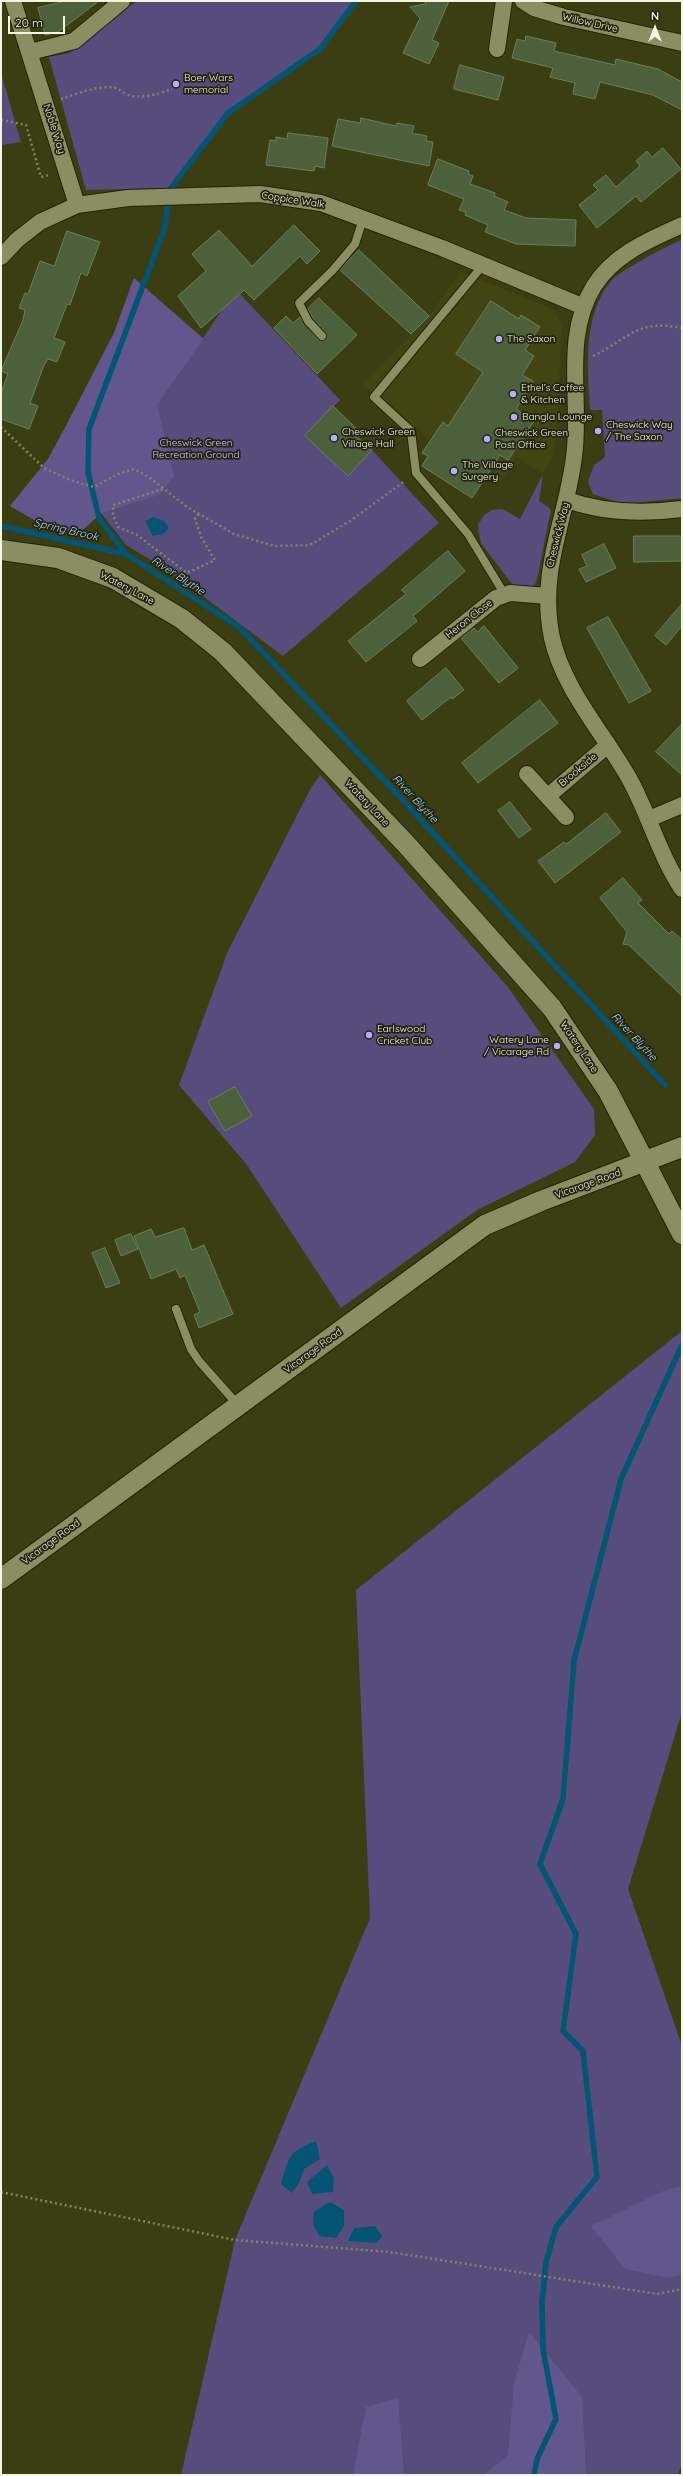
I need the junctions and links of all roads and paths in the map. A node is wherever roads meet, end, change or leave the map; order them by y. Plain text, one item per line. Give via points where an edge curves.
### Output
1 (13, 1) edge
2 (122, 1) edge
3 (504, 1) edge
4 (523, 1) edge
5 (682, 43) edge
6 (497, 49) dead end
7 (30, 52) junction
8 (172, 89) dead end
9 (46, 104) junction
10 (1, 120) edge
11 (68, 172) junction
12 (77, 205) junction
13 (363, 219) junction
14 (682, 224) edge
15 (1, 257) edge
16 (483, 265) junction
17 (584, 306) junction
18 (682, 328) edge
19 (322, 336) dead end
20 (575, 366) junction
21 (1, 427) edge
22 (416, 473) junction
23 (164, 489) junction
24 (567, 500) junction
25 (682, 508) edge
26 (198, 514) dead end
27 (1, 550) edge
28 (505, 595) junction
29 (548, 596) junction
30 (420, 659) dead end
31 (608, 745) junction
32 (527, 774) dead end
33 (548, 796) junction
34 (682, 805) edge
35 (566, 817) dead end
36 (649, 819) junction
37 (682, 889) edge
38 (682, 1147) edge
39 (646, 1162) junction
40 (682, 1234) edge
41 (176, 1309) dead end
42 (239, 1405) junction
43 (1, 1579) edge
44 (1, 2192) edge
45 (682, 2289) edge

1 - 7 street, Noble Way
2 - 7 street via 74,41
3 - 6 street
4 - 5 street, Willow Drive via 534,8 564,17
7 - 9 street, Noble Way
8 - 9 path via 159,94 133,96 125,94 120,88 109,87
9 - 11 street, Noble Way
10 - 11 path via 26,125 41,177
11 - 12 street, Noble Way
12 - 13 street, Coppice Walk via 128,198 260,194 321,203
12 - 15 street, Coppice Walk via 40,222
13 - 16 street, Coppice Walk
13 - 19 lane via 356,244 299,303 308,321
14 - 17 street, Cheswick Way via 640,244 619,259 605,271
16 - 17 street, Coppice Walk
16 - 22 lane via 374,397 411,431
17 - 20 street, Cheswick Way via 575,346
18 - 20 path via 653,325 640,328
20 - 24 street, Cheswick Way via 576,435
21 - 23 path via 44,468 70,480 94,487 120,473 134,469
22 - 23 path via 350,521 310,545 274,546 234,534 187,507
22 - 28 lane via 468,534
23 - 26 path via 113,505 113,515 118,527 137,535 187,573 215,560 201,538 195,518
24 - 25 street via 615,511
24 - 29 street, Cheswick Way via 549,569
27 - 39 street, Watery Lane via 58,558 113,578 182,619 223,652 406,844 552,1008 608,1091
28 - 29 street, Heron Close via 510,593
28 - 30 street, Heron Close via 496,598 464,622
29 - 31 street, Cheswick Way via 549,620 557,655 566,677
31 - 33 street, Brookside
31 - 36 street, Cheswick Way via 630,780
32 - 33 street
33 - 35 street
34 - 36 street
36 - 37 street, Cheswick Way
38 - 39 street, Vicarage Road
39 - 40 street, Watery Lane
39 - 42 street, Vicarage Road via 485,1225
41 - 42 lane via 191,1349
42 - 43 street, Vicarage Road
44 - 45 path via 234,2240 390,2252 657,2294

